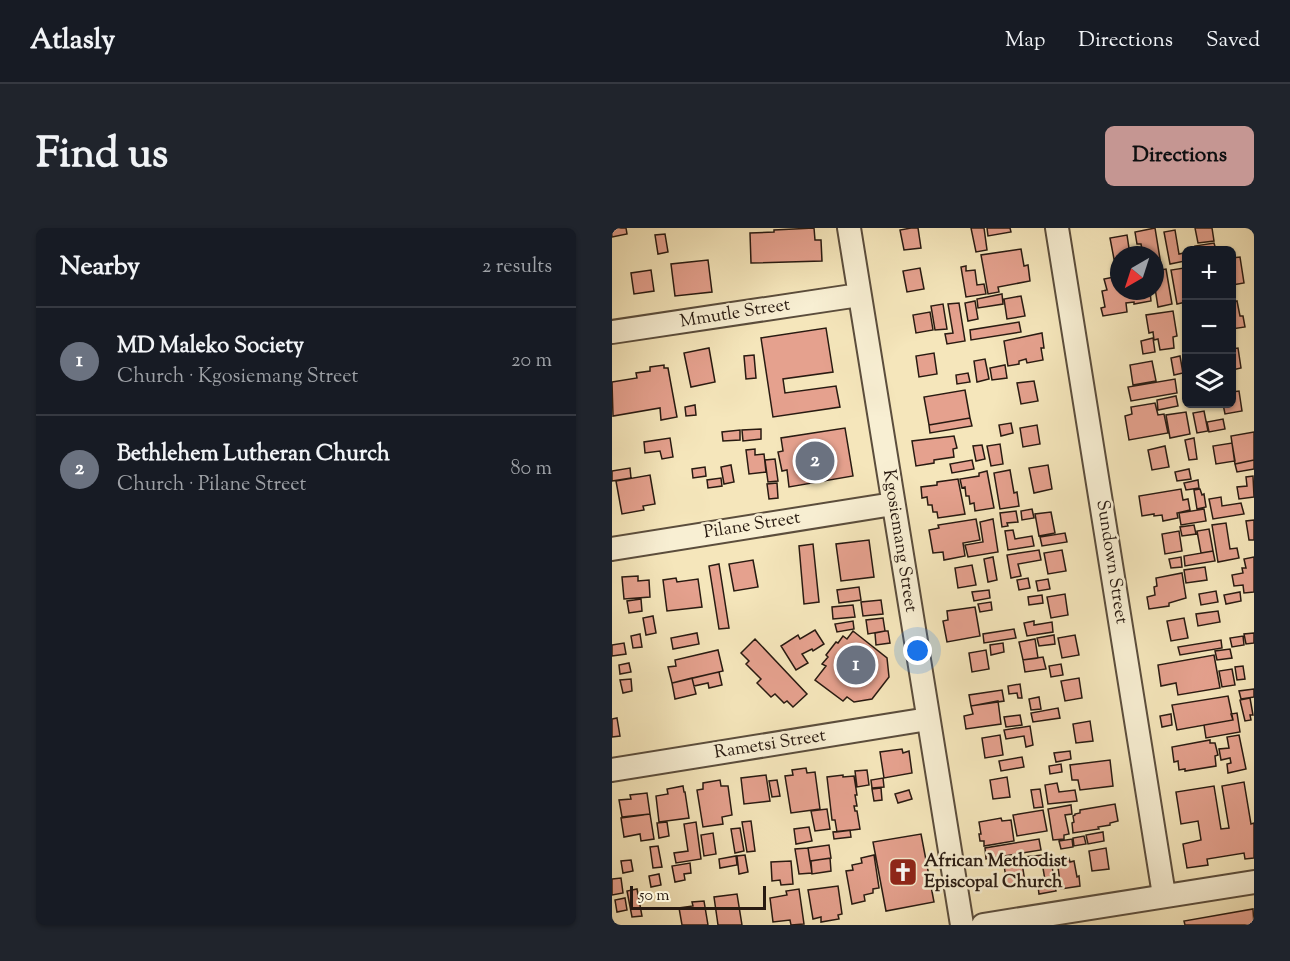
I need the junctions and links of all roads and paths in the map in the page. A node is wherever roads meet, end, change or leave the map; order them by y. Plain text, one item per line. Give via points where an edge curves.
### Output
1 (849, 228) edge
2 (1057, 228) edge
3 (859, 295) junction
4 (612, 332) edge
5 (893, 504) junction
6 (612, 549) edge
7 (928, 719) junction
8 (612, 770) edge
9 (1254, 882) edge
10 (1164, 895) junction
11 (962, 925) edge
12 (983, 925) edge

1 - 3 street, Kgosiemang Street
2 - 10 street, Sundown Street
3 - 4 street, Mmutle Street
3 - 5 street, Kgosiemang Street
5 - 6 street, Pilane Street
5 - 7 street, Kgosiemang Street
7 - 8 street, Rametsi Street
7 - 11 street, Kgosiemang Street
9 - 10 street
10 - 12 street

